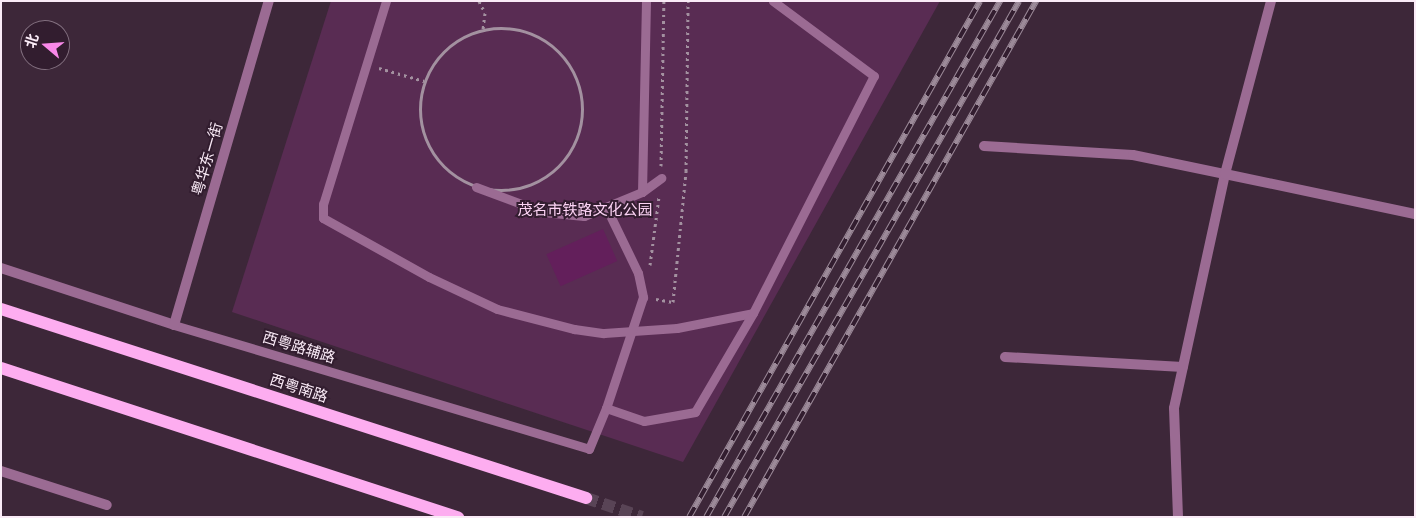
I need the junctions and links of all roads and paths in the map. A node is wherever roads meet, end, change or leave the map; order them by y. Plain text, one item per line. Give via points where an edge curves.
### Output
1 (269, 1) edge
2 (393, 1) edge
3 (479, 1) edge
4 (646, 1) edge
5 (688, 1) edge
6 (773, 1) edge
7 (1271, 1) edge
8 (384, 5) edge
9 (483, 29) junction
10 (366, 65) junction
11 (424, 81) junction
12 (984, 146) dead end
13 (1225, 174) junction
14 (661, 178) dead end
15 (476, 187) junction
16 (642, 192) junction
17 (606, 207) junction
18 (1415, 214) edge
19 (1, 268) edge
20 (643, 298) junction
21 (1, 309) edge
22 (753, 313) junction
23 (174, 325) junction
24 (629, 331) junction
25 (1005, 357) dead end
26 (1183, 367) junction
27 (1, 368) edge
28 (606, 408) junction
29 (1, 471) edge
30 (586, 498) tunnel mouth
31 (107, 505) dead end
32 (458, 517) edge
33 (1178, 517) edge

1 - 23 street, 粤华东一街
2 - 8 lane
3 - 9 path via 484,13
4 - 16 lane
5 - 20 path via 686,161 672,302
6 - 22 lane via 874,76
7 - 13 street
8 - 10 lane
9 - 11 path via 447,48
9 - 15 path via 522,30 557,49 578,82 583,107 580,131 570,153 546,178 512,190
10 - 11 path
10 - 24 lane via 323,204 323,218 429,277 497,309 574,329 604,333
11 - 15 path via 420,110 428,145 446,168
12 - 13 street via 1133,155
13 - 18 street
13 - 26 street
14 - 16 lane
15 - 17 lane via 563,217 584,216
16 - 17 lane
17 - 20 lane via 638,273
19 - 23 street, 西粤路辅路
20 - 24 lane
21 - 30 main road, 西粤南路
22 - 24 lane via 677,328
22 - 28 lane via 695,412 644,421
23 - 28 lane, 西粤路辅路 via 589,449
24 - 28 lane
25 - 26 street
26 - 33 street via 1174,408
27 - 32 main road
29 - 31 street

